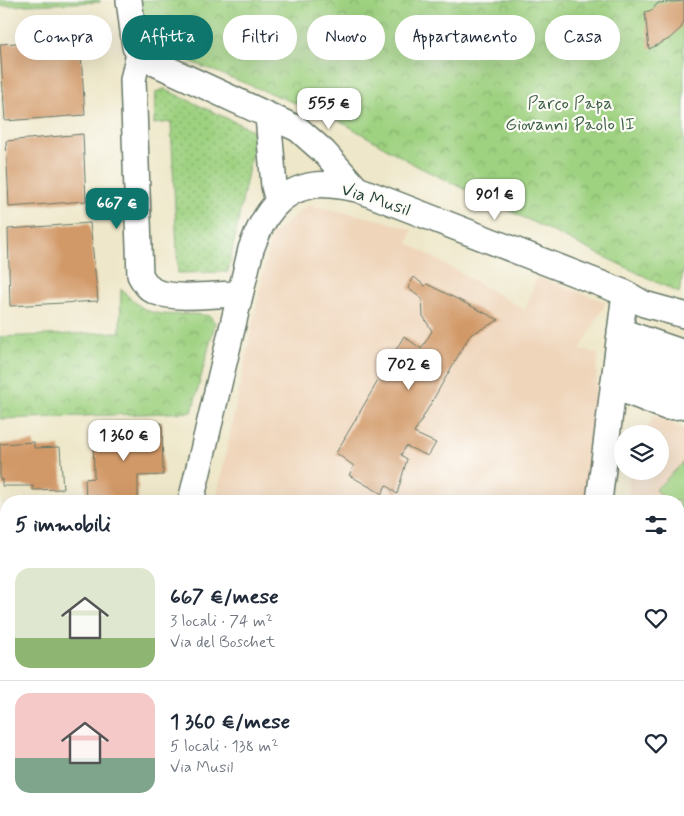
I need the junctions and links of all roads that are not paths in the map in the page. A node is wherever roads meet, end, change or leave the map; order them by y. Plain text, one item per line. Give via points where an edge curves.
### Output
1 (129, 0) edge
2 (131, 15) edge
3 (137, 60) edge
4 (149, 60) edge
5 (268, 116) junction
6 (357, 189) junction
7 (278, 201) junction
8 (625, 293) junction
9 (239, 294) junction
10 (684, 314) edge
11 (684, 353) edge
12 (616, 360) junction
13 (684, 376) edge
14 (684, 394) edge
15 (684, 403) edge
16 (192, 495) edge
17 (600, 495) edge

1 - 2 street
3 - 9 street via 133,80 140,275 154,292 169,295
4 - 5 street
5 - 6 street via 298,129
5 - 7 street
6 - 7 street, Via Musil via 315,185
6 - 8 street, Via Musil
7 - 9 street, Via Musil via 260,223
8 - 10 street, Via Musil via 644,304
8 - 12 street
9 - 16 street, Via Musil
11 - 12 street
12 - 13 street
12 - 14 street
12 - 15 street via 666,407
12 - 17 street

